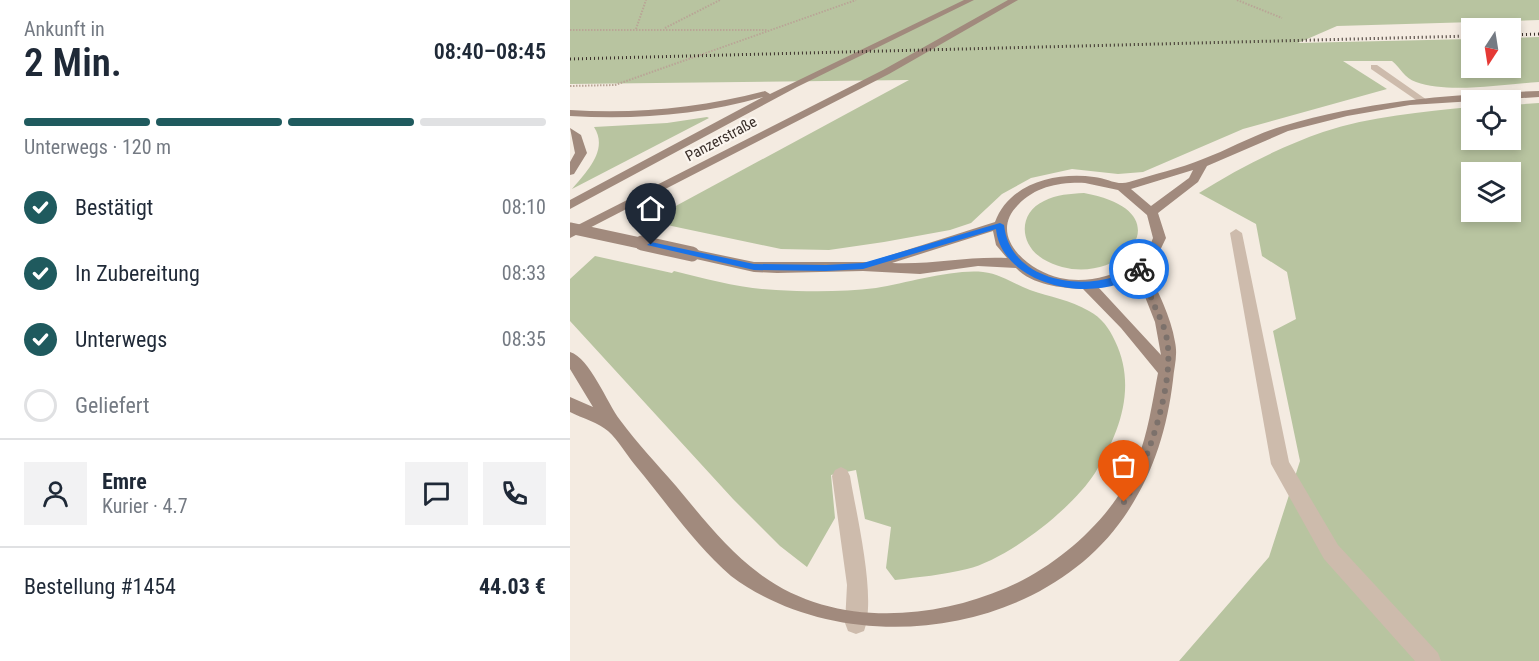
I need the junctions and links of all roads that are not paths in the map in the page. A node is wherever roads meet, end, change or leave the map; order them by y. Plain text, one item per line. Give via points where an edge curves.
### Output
1 (970, 0) edge
2 (1014, 0) edge
3 (1374, 67) dead end
4 (794, 85) junction
5 (1539, 94) edge
6 (1422, 100) junction
7 (570, 113) edge
8 (570, 130) edge
9 (1202, 164) junction
10 (570, 172) edge
11 (1122, 188) junction
12 (651, 194) junction
13 (570, 205) edge
14 (1152, 211) junction
15 (1000, 225) junction
16 (570, 228) edge
17 (1236, 233) dead end
18 (570, 234) edge
19 (570, 247) edge
20 (1017, 263) junction
21 (863, 266) junction
22 (1141, 268) junction
23 (1088, 285) junction
24 (570, 358) edge
25 (1166, 372) junction
26 (570, 404) edge
27 (613, 425) junction
28 (841, 476) dead end
29 (856, 623) junction
30 (1430, 661) edge

1 - 4 main road
2 - 12 main road, Panzerstraße via 886,72
3 - 6 lane
4 - 7 main road via 678,114
4 - 13 main road
5 - 6 main road
6 - 9 main road via 1314,120
8 - 10 main road via 576,135 581,153
9 - 11 main road
9 - 14 main road via 1194,180
11 - 14 main road via 1142,199
11 - 15 main road via 1076,179 1045,184 1010,204
12 - 18 main road, Panzerstraße
12 - 19 main road
14 - 22 main road via 1161,233 1156,252
15 - 20 main road via 1002,243
15 - 21 main road
16 - 21 main road, bridge via 743,265
17 - 30 lane via 1280,464 1331,552
20 - 21 main road via 978,261 920,269
20 - 23 main road via 1033,274 1059,283
22 - 23 main road via 1118,280
22 - 25 main road via 1167,338
23 - 25 main road
24 - 27 main road via 586,374
25 - 29 main road via 1156,428 1133,488 1085,548 1021,593 978,610 927,623
26 - 27 main road
27 - 29 main road via 721,555 747,578 789,604
28 - 29 lane via 857,585

